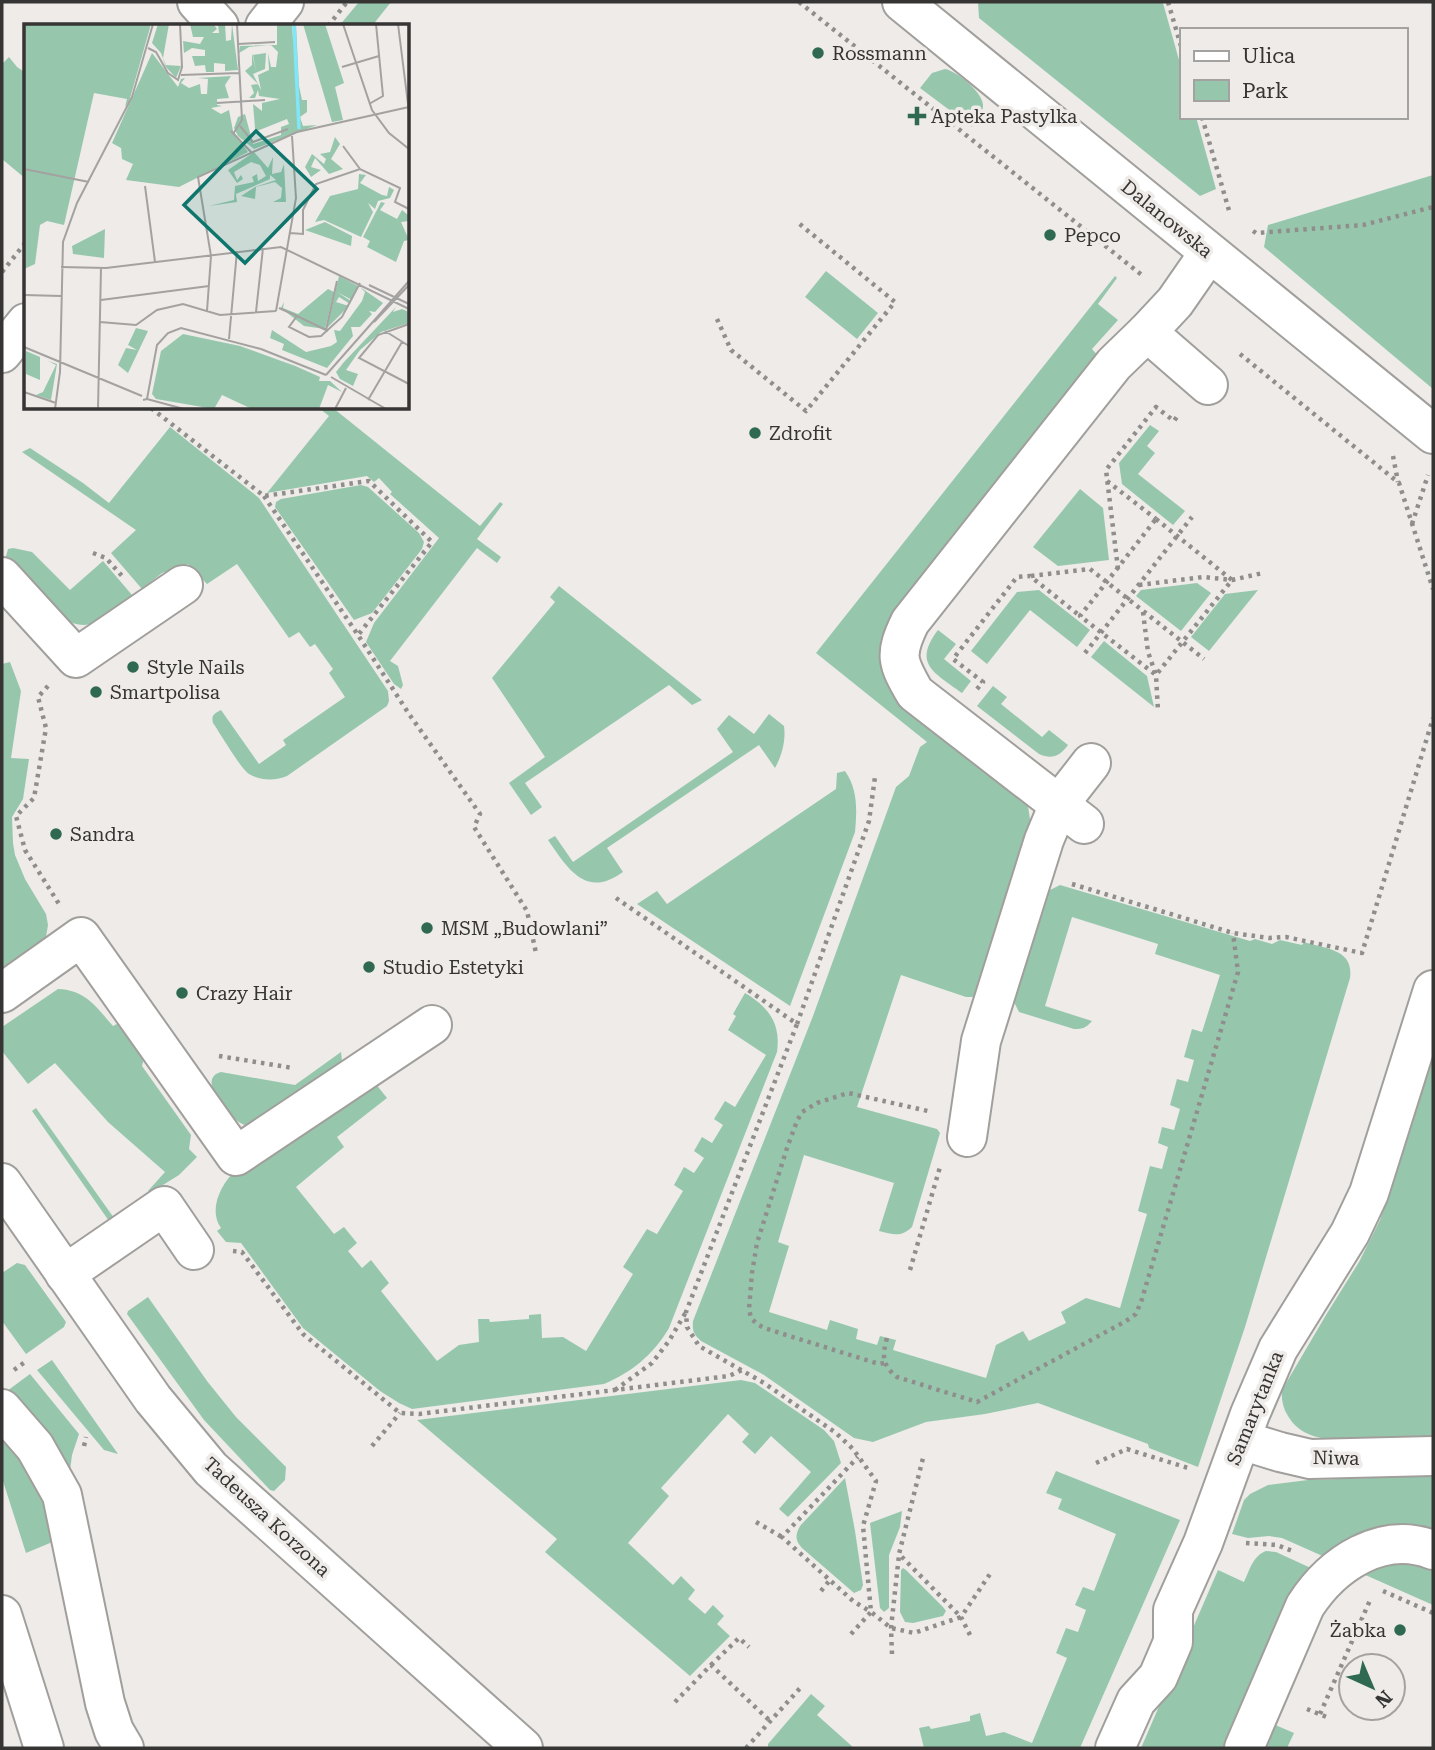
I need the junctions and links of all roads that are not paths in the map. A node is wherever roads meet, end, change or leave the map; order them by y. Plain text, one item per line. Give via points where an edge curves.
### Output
1 (197, 2) edge
2 (284, 2) edge
3 (921, 8) edge
4 (217, 24) edge
5 (267, 24) edge
6 (1209, 253) junction
7 (24, 326) edge
8 (1147, 332) junction
9 (2, 353) edge
10 (1195, 398) road end
11 (1433, 434) edge
12 (183, 585) dead end
13 (14, 590) edge
14 (1091, 763) dead end
15 (1072, 814) junction
16 (1433, 990) edge
17 (2, 993) edge
18 (432, 1025) dead end
19 (968, 1129) road end
20 (2, 1183) edge
21 (209, 1249) road end
22 (65, 1274) junction
23 (2, 1409) edge
24 (1241, 1440) junction
25 (1433, 1456) edge
26 (1433, 1550) edge
27 (2, 1615) edge
28 (44, 1748) edge
29 (124, 1748) edge
30 (523, 1748) edge
31 (1115, 1748) edge
32 (1244, 1748) edge

1 - 4 street
2 - 5 street
3 - 6 street, Dalanowska
6 - 8 street via 1175,302
6 - 11 street, Dalanowska
7 - 9 street
8 - 10 street
8 - 15 street via 1114,364 910,622 898,658 915,693
12 - 13 street via 76,658
14 - 15 street
15 - 19 street via 1044,840 981,1041
16 - 24 street, Samarytanka via 1369,1193 1350,1233 1278,1349
17 - 18 street via 81,937 236,1156
20 - 22 street, Tadeusza Korzona
21 - 22 street via 164,1206
22 - 30 street, Tadeusza Korzona via 153,1399 211,1469
23 - 29 street via 35,1447 62,1495 105,1703
24 - 25 street, Niwa via 1310,1459
24 - 31 street, Samarytanka via 1173,1610 1174,1642 1158,1677 1136,1701
26 - 32 street via 1405,1544 1368,1551 1348,1561 1320,1586 1305,1606
27 - 28 street

